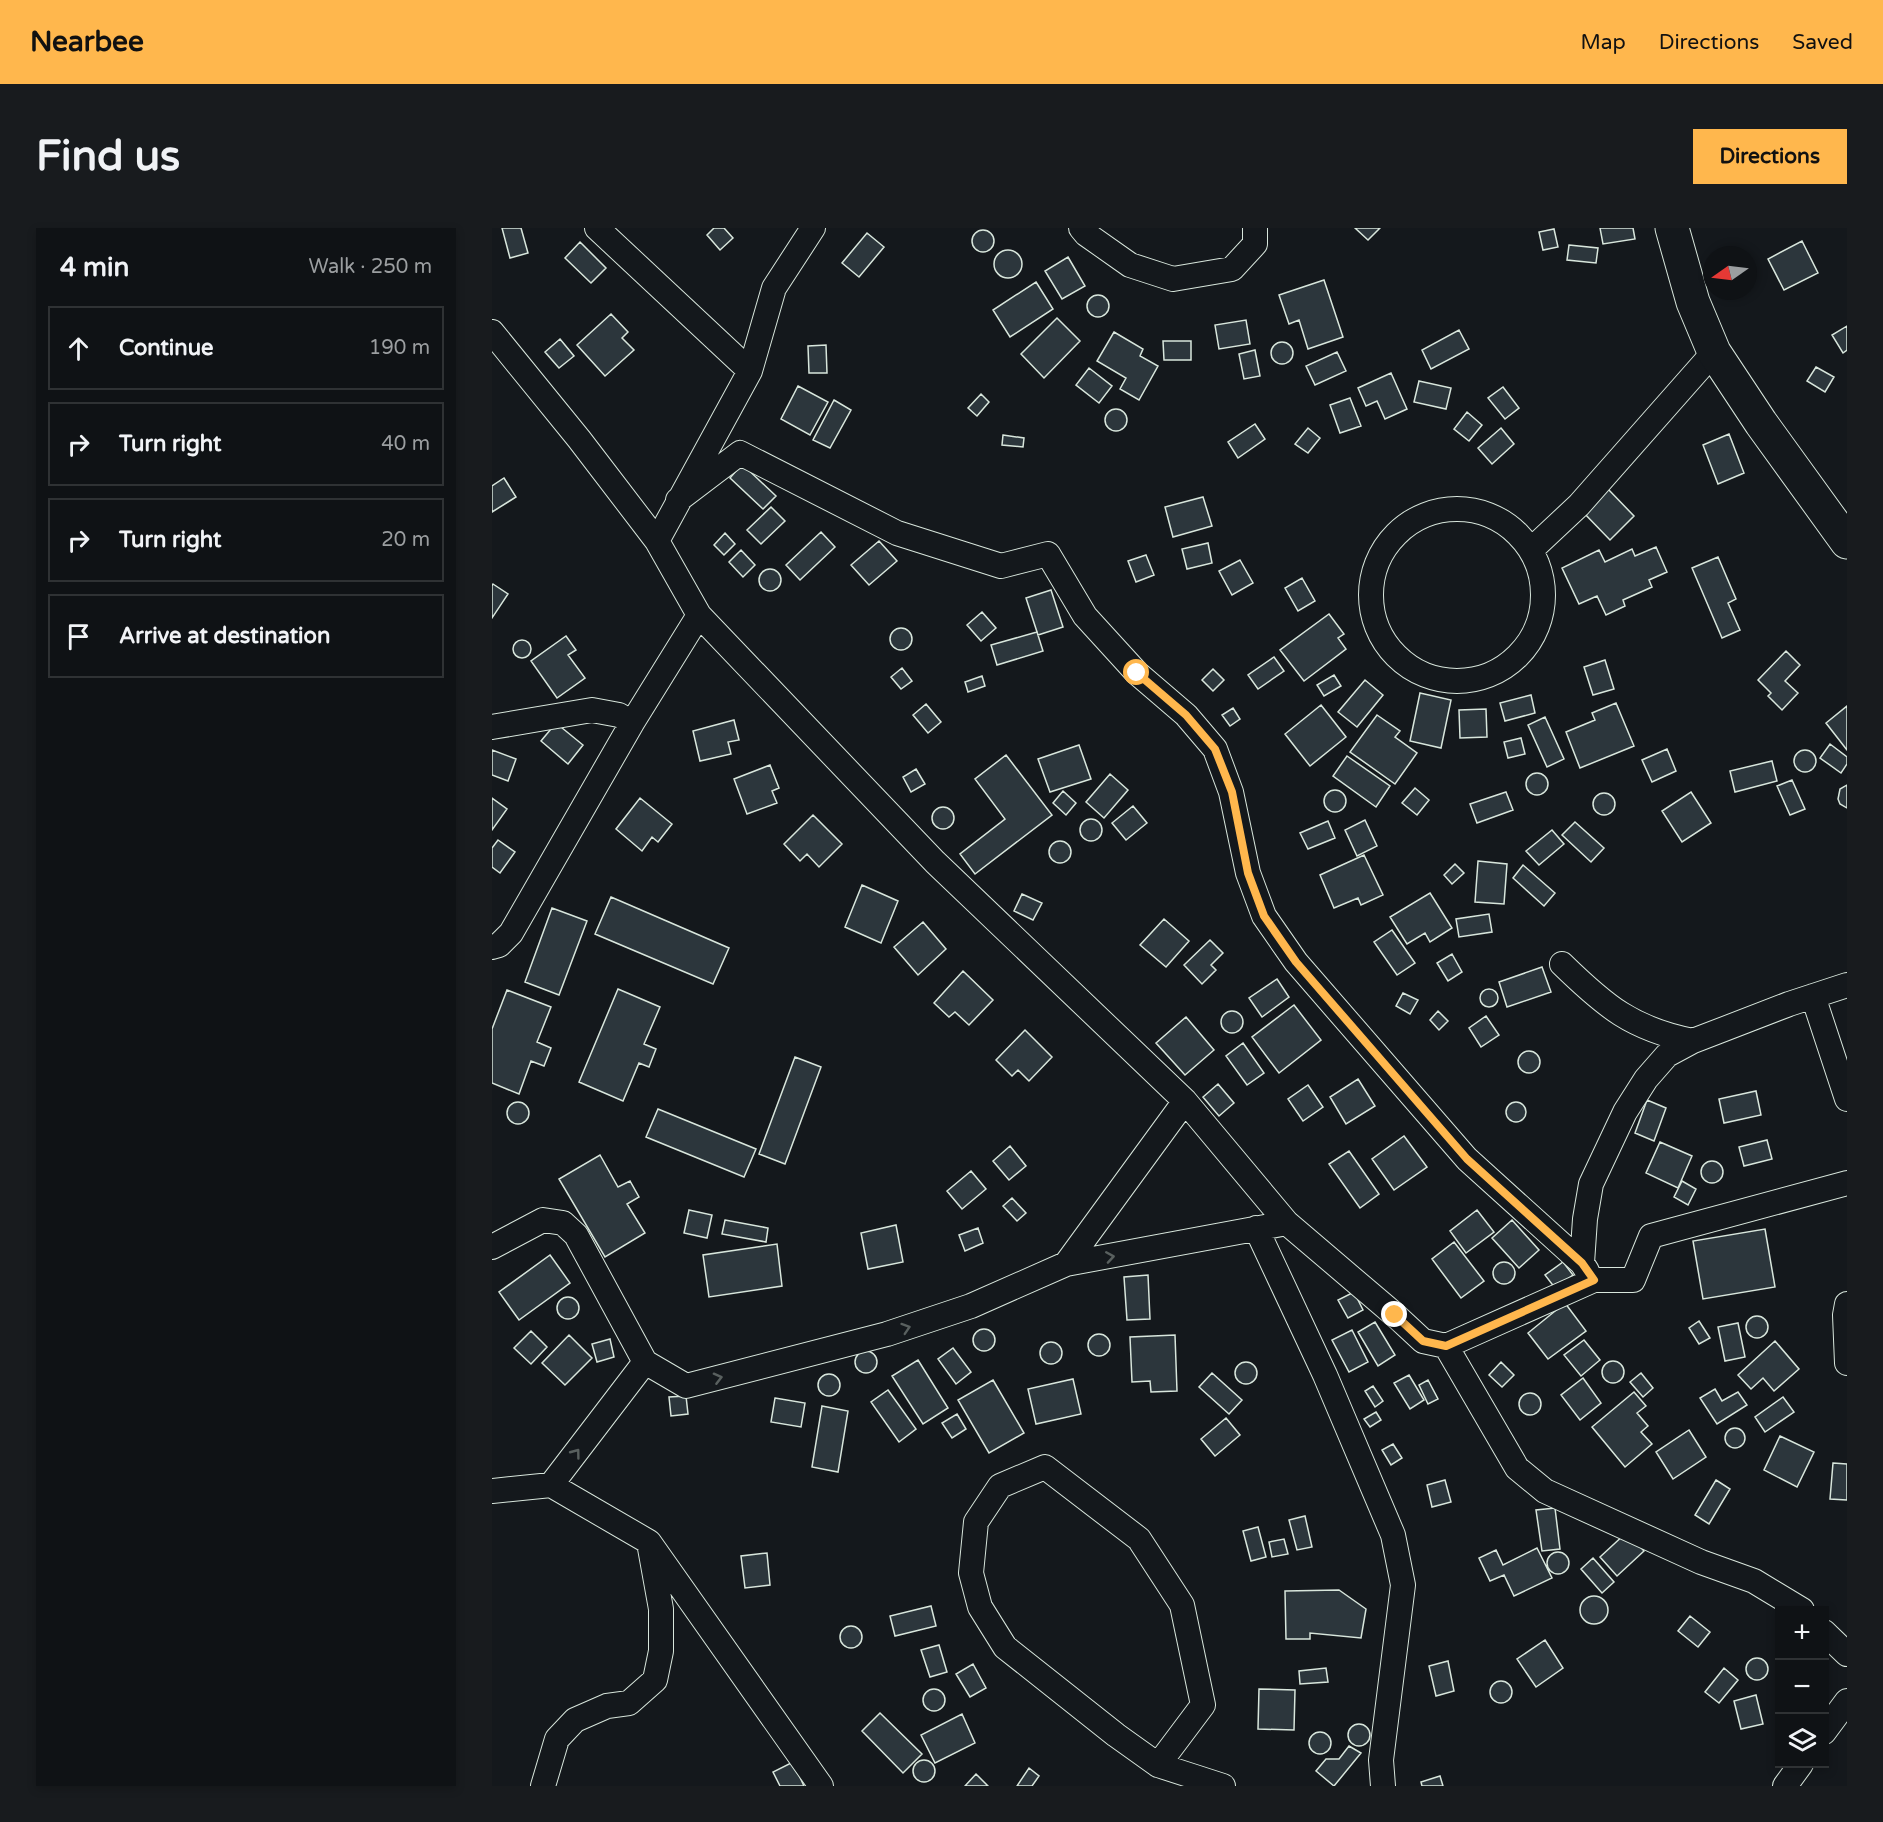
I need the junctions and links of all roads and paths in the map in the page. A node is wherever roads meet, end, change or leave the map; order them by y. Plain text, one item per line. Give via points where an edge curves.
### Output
1 (597, 228) edge
2 (813, 228) edge
3 (1081, 228) edge
4 (1255, 228) edge
5 (1672, 228) edge
6 (492, 332) edge
7 (1714, 352) junction
8 (750, 372) junction
9 (678, 500) junction
10 (657, 541) junction
11 (1847, 542) edge
12 (1532, 550) junction
13 (699, 615) junction
14 (632, 723) junction
15 (492, 727) edge
16 (492, 947) edge
17 (1562, 964) dead end
18 (1847, 985) edge
19 (1814, 996) junction
20 (1693, 1041) junction
21 (1847, 1099) edge
22 (1185, 1101) junction
23 (1847, 1183) edge
24 (1287, 1223) junction
25 (1256, 1228) junction
26 (492, 1246) edge
27 (1066, 1264) junction
28 (1588, 1271) junction
29 (1847, 1304) edge
30 (1446, 1346) junction
31 (645, 1362) junction
32 (1847, 1363) edge
33 (551, 1485) junction
34 (492, 1491) edge
35 (649, 1542) junction
36 (1794, 1606) edge
37 (1829, 1637) edge
38 (1847, 1653) edge
39 (1847, 1701) edge
40 (1829, 1725) edge
41 (1158, 1765) junction
42 (1798, 1768) edge
43 (543, 1786) edge
44 (821, 1786) edge
45 (1223, 1786) edge
46 (1383, 1786) edge
47 (1785, 1786) edge

1 - 8 street
2 - 8 street via 774,288
3 - 4 street via 1130,265 1173,279 1232,269 1255,244
5 - 7 street via 1693,302
6 - 10 street
7 - 11 street
7 - 12 street via 1579,505
8 - 9 street
9 - 10 street
9 - 28 street via 740,453 897,534 1000,566 1048,554 1085,616 1137,673 1186,715 1215,749 1232,792 1248,873 1264,916 1296,962 1467,1159
10 - 13 street
12 - 12 street via 1509,525 1478,510 1444,508 1412,520 1387,543 1372,574 1371,608 1382,640 1405,665 1436,680 1470,682 1502,670 1527,647 1541,616 1543,582
13 - 14 street
13 - 22 street via 935,862
14 - 15 street via 619,715 592,710
14 - 16 street via 511,933
17 - 20 street via 1597,999 1627,1018 1663,1035
18 - 19 street
19 - 20 street
19 - 21 street
20 - 28 street via 1667,1055 1646,1078 1591,1184 1585,1219
22 - 24 street
22 - 27 street
23 - 28 street via 1651,1236 1633,1280
24 - 25 street
24 - 30 street via 1423,1341
27 -> 25 street
25 - 46 street via 1325,1375 1393,1535 1404,1585 1381,1760
26 - 31 street via 543,1220 563,1223 576,1235
31 -> 27 street via 686,1386 887,1334 971,1306
28 - 30 street
29 - 32 street
30 - 36 street via 1517,1468 1545,1491 1701,1562 1754,1581
33 -> 31 street
33 - 34 street
33 - 35 street
35 - 43 street via 661,1609 661,1650 655,1680 629,1703 607,1706 575,1720 557,1739
35 - 44 street
37 - 38 street
39 - 40 street
41 - 41 street via 1005,1647 980,1607 971,1573 976,1522 1000,1486 1045,1467 1139,1539 1182,1605 1203,1705
41 - 45 street
42 - 47 street

